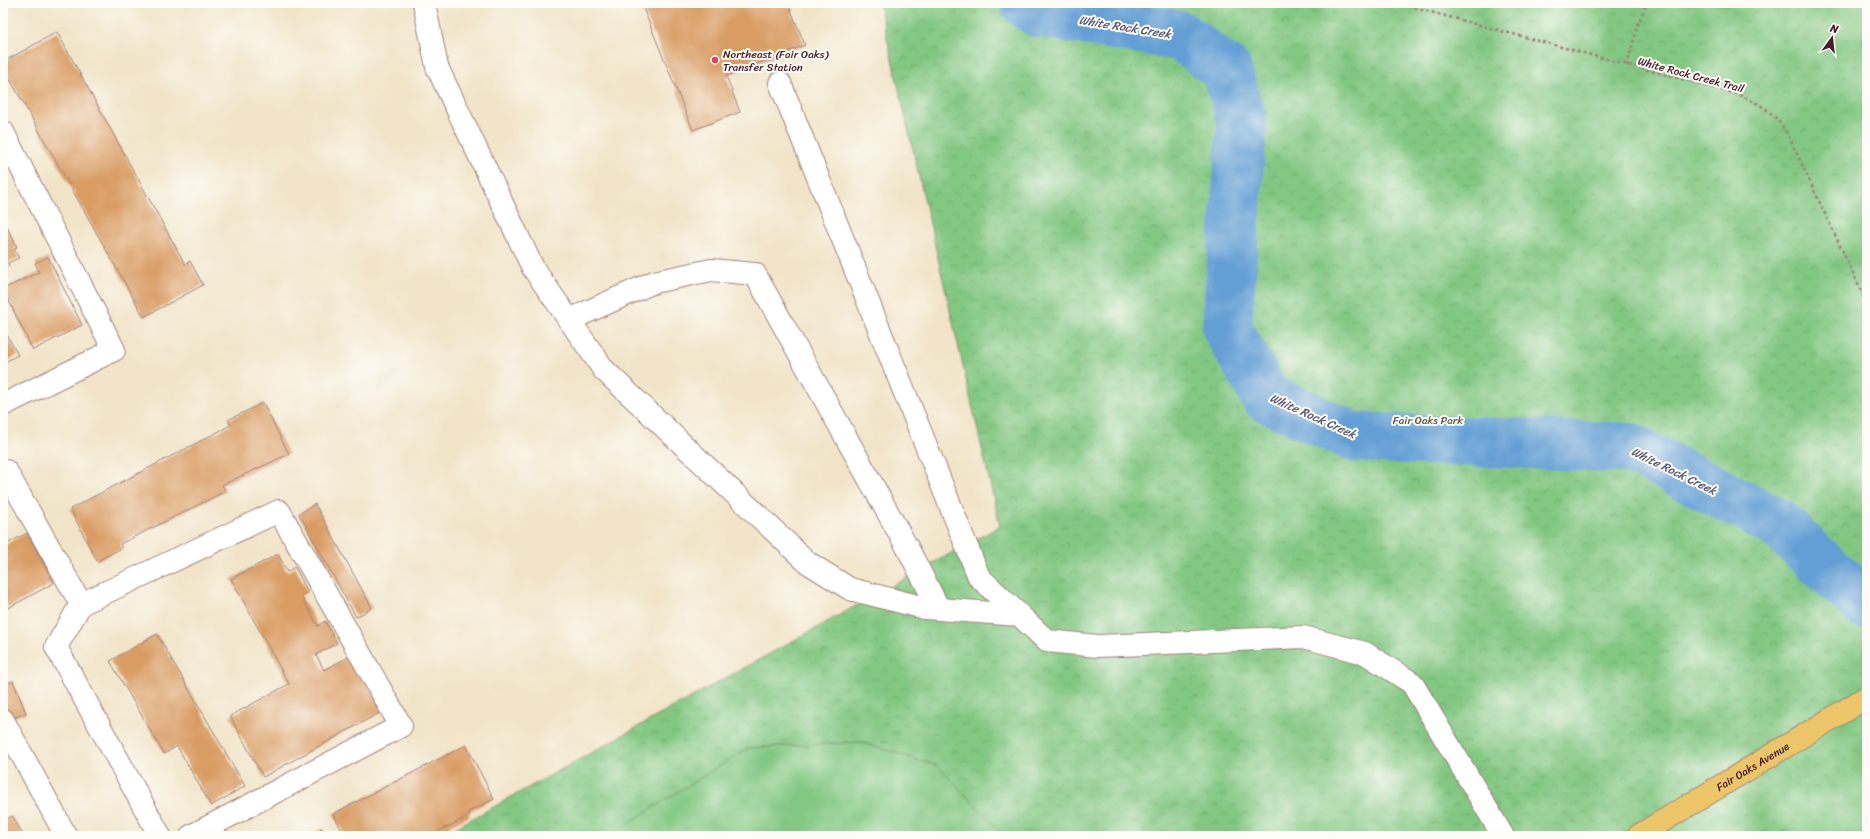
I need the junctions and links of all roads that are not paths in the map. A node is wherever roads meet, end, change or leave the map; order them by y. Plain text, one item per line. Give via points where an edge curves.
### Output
1 (424, 3) edge
2 (780, 83) dead end
3 (3, 132) edge
4 (569, 320) junction
5 (3, 405) edge
6 (5, 472) edge
7 (81, 604) junction
8 (939, 609) junction
9 (1018, 614) junction
10 (1867, 697) edge
11 (3, 720) edge
12 (66, 836) edge
13 (160, 836) edge
14 (191, 836) edge
15 (1503, 836) edge
16 (1638, 836) edge

1 - 4 street via 437,67 533,268
2 - 9 street via 978,577
3 - 5 street via 114,350
4 - 8 street via 604,370 807,562 850,589 924,608
4 - 8 street via 654,282 711,270 755,274
6 - 7 street
7 - 13 street via 56,647
7 - 14 street via 279,511 401,726
8 - 9 street
9 - 15 street via 1047,641 1098,646 1303,636 1366,653 1412,683
10 - 16 main road, Fair Oaks Avenue
11 - 12 street

